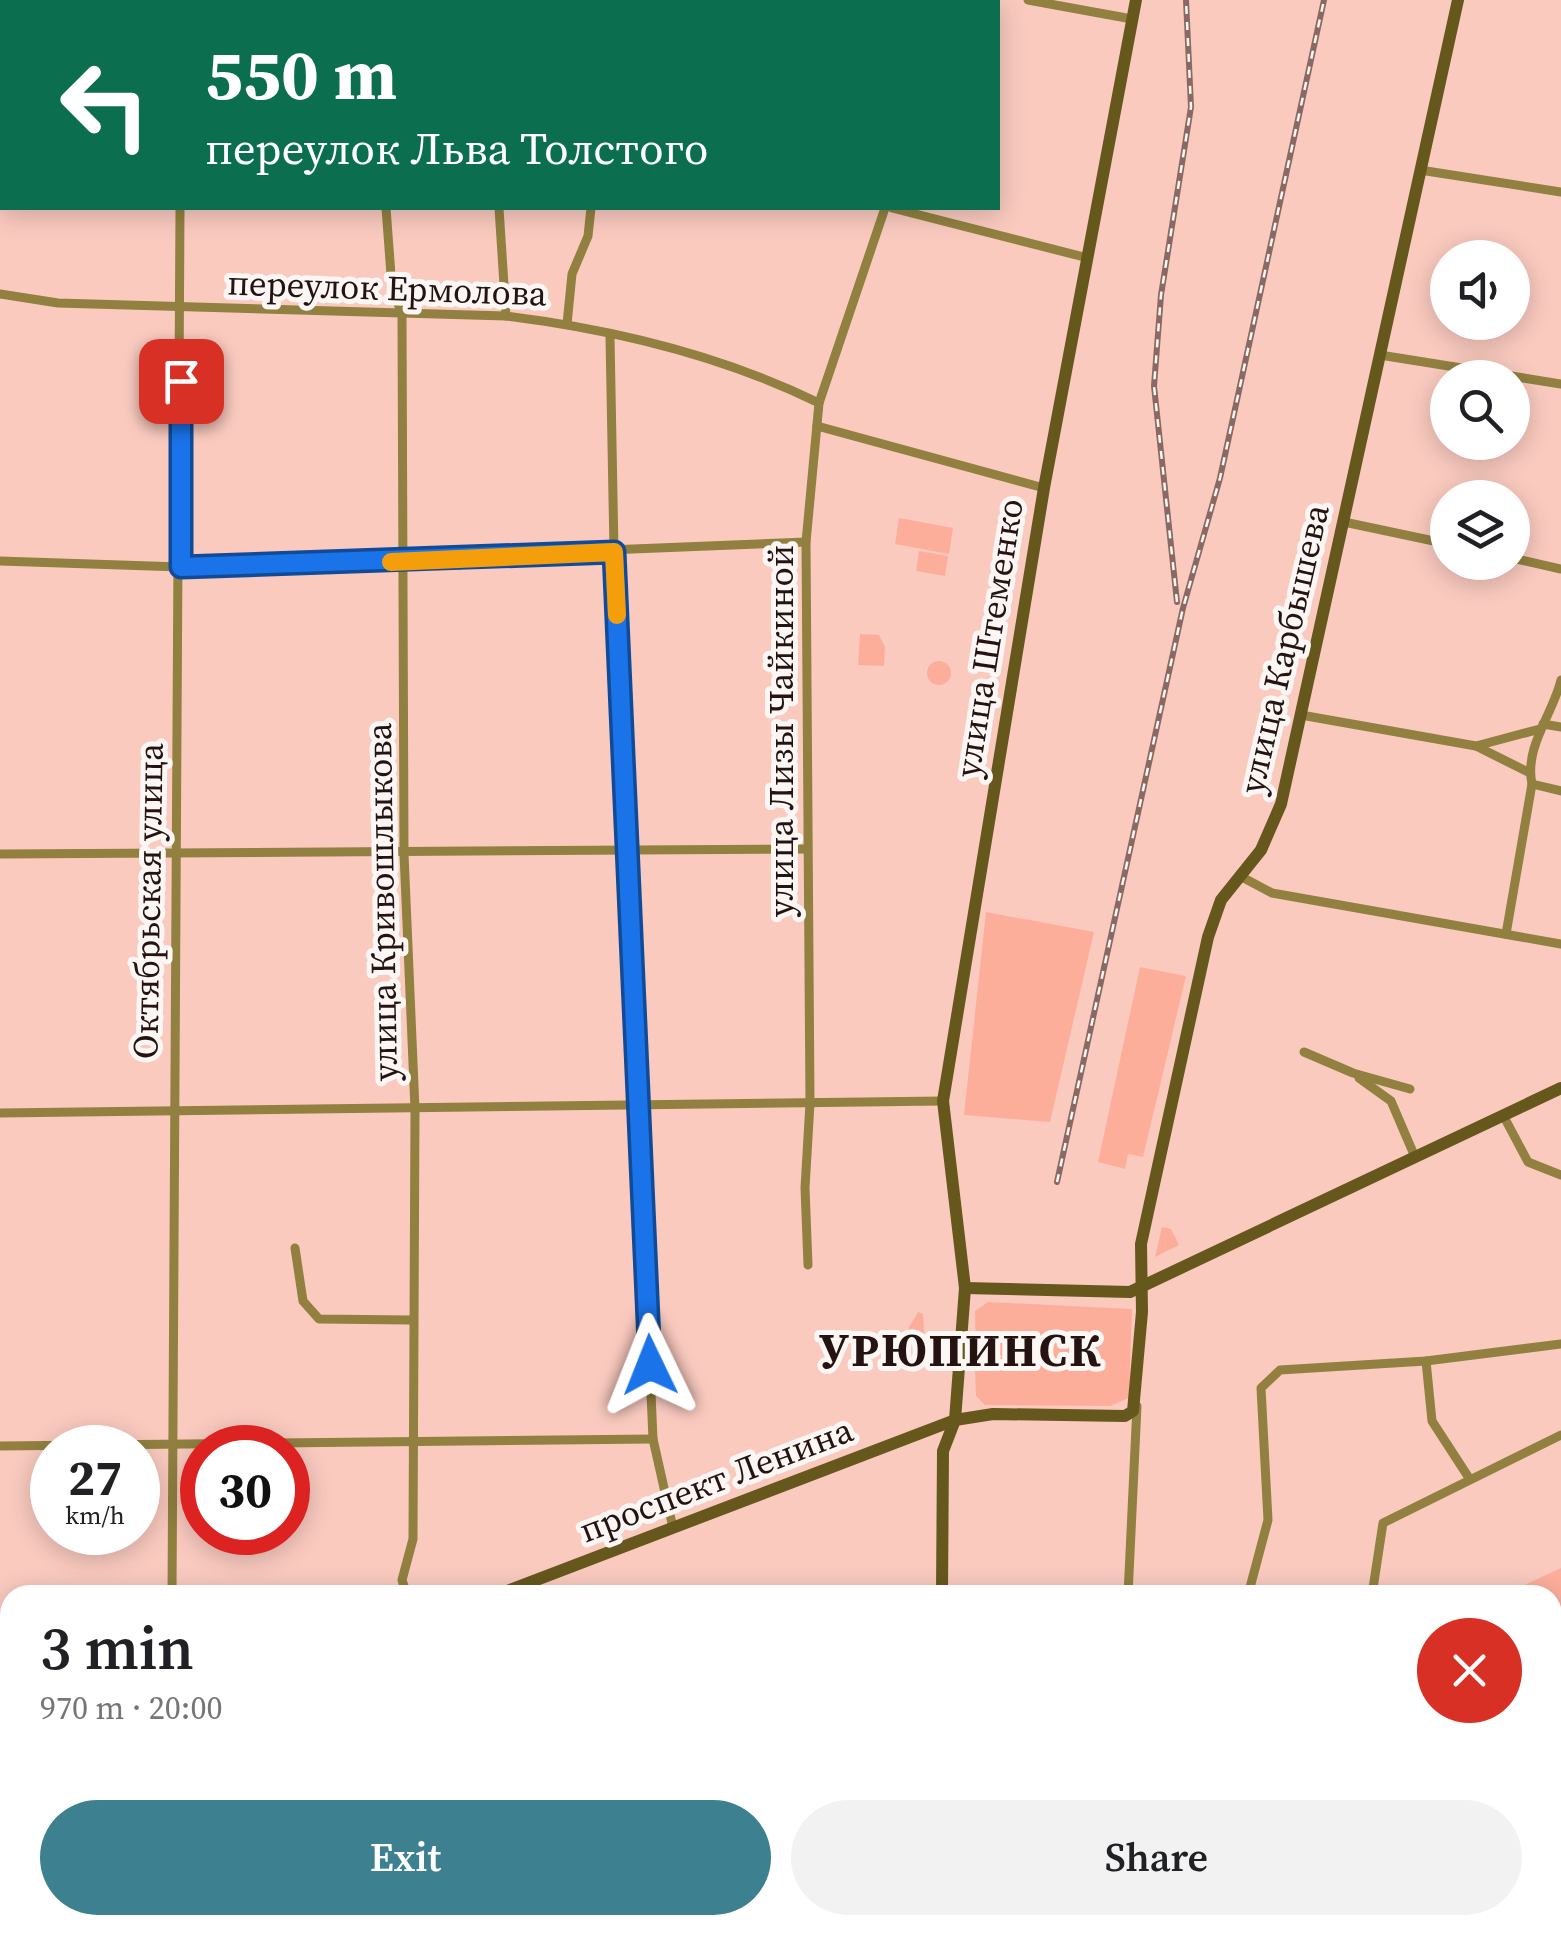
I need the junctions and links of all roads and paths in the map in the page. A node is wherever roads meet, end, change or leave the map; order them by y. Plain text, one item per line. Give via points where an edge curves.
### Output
1 (1028, 0) edge
2 (1136, 0) edge
3 (1456, 2) edge
4 (1132, 19) junction
5 (1420, 170) junction
6 (1561, 192) edge
7 (180, 210) edge
8 (386, 210) edge
9 (499, 210) edge
10 (591, 210) edge
11 (887, 210) edge
12 (896, 210) edge
13 (1088, 258) junction
14 (0, 294) edge
15 (180, 307) junction
16 (402, 314) junction
17 (506, 316) junction
18 (567, 324) junction
19 (610, 336) junction
20 (1380, 355) junction
21 (1561, 384) edge
22 (819, 404) junction
23 (817, 426) junction
24 (1044, 488) junction
25 (1344, 522) junction
26 (1430, 540) edge
27 (806, 542) junction
28 (614, 552) junction
29 (0, 560) edge
30 (406, 562) junction
31 (1530, 562) edge
32 (181, 567) junction
33 (1561, 568) edge
34 (1561, 680) edge
35 (1301, 715) junction
36 (1542, 726) junction
37 (1561, 727) edge
38 (1476, 746) junction
39 (1531, 778) junction
40 (1561, 792) edge
41 (808, 850) junction
42 (630, 852) junction
43 (0, 854) edge
44 (404, 854) junction
45 (173, 856) junction
46 (1240, 876) junction
47 (1506, 934) junction
48 (1561, 944) edge
49 (1304, 1052) dead end
50 (1352, 1073) junction
51 (1561, 1088) edge
52 (1410, 1089) dead end
53 (943, 1101) junction
54 (810, 1103) junction
55 (641, 1107) junction
56 (415, 1109) junction
57 (173, 1112) junction
58 (0, 1113) edge
59 (1503, 1115) junction
60 (1415, 1157) junction
61 (1561, 1175) edge
62 (296, 1248) dead end
63 (808, 1265) dead end
64 (965, 1288) junction
65 (1141, 1288) junction
66 (410, 1320) junction
67 (1561, 1344) edge
68 (1426, 1361) junction
69 (1138, 1404) junction
70 (955, 1420) junction
71 (1561, 1435) edge
72 (653, 1439) junction
73 (412, 1444) junction
74 (0, 1446) edge
75 (171, 1446) junction
76 (1469, 1478) junction
77 (673, 1528) junction
78 (172, 1585) edge
79 (404, 1585) edge
80 (523, 1585) edge
81 (942, 1585) edge
82 (1129, 1585) edge
83 (1251, 1585) edge
84 (1374, 1585) edge

1 - 4 street
2 - 4 main road, улица Штеменко
3 - 5 main road, улица Карбышева
4 - 13 main road, улица Штеменко
5 - 6 street
5 - 20 main road, улица Карбышева
7 - 15 street, Октябрьская улица
8 - 16 street, улица Кривошлыкова via 392,288
9 - 17 street
10 - 18 street via 572,274
11 - 22 street, улица Лизы Чайкиной
12 - 13 street
13 - 24 main road, улица Штеменко
14 - 15 street, переулок Ермолова
15 - 16 street, переулок Ермолова
15 - 32 street, Октябрьская улица
16 - 17 street, переулок Ермолова
16 - 30 street, улица Кривошлыкова
17 - 18 street, переулок Ермолова
18 - 19 street, переулок Ермолова
19 - 22 street, переулок Ермолова via 764,376
19 - 28 street
20 - 21 street
20 - 25 main road, улица Карбышева
22 - 23 street, улица Лизы Чайкиной
23 - 24 street
23 - 27 street, улица Лизы Чайкиной
24 - 53 main road, улица Штеменко
25 - 26 street
25 - 35 main road, улица Карбышева
27 - 28 street
27 - 41 street, улица Лизы Чайкиной
28 - 30 street
28 - 42 street
29 - 32 street
30 - 32 street
30 - 44 street, улица Кривошлыкова
31 - 33 street
32 - 45 street, Октябрьская улица
34 - 36 street via 1555,708
35 - 38 street
35 - 46 main road, улица Карбышева via 1275,823
36 - 37 street
36 - 38 street
36 - 39 street
38 - 39 street
39 - 40 street
39 - 47 street
41 - 42 street
41 - 54 street, улица Лизы Чайкиной
42 - 44 street
42 - 55 street
43 - 45 street
44 - 45 street
44 - 56 street, улица Кривошлыкова
45 - 57 street, Октябрьская улица
46 - 47 street via 1272,893
46 - 65 main road, улица Карбышева via 1221,900 1208,937 1140,1244
47 - 48 street
49 - 50 street
50 - 52 street
50 - 60 street via 1391,1101
51 - 59 main road
53 - 54 street
53 - 64 main road, улица Штеменко
54 - 55 street
54 - 63 street, улица Лизы Чайкиной
55 - 56 street
55 - 72 street
56 - 57 street
56 - 66 street, улица Кривошлыкова
57 - 58 street
57 - 75 street, Октябрьская улица
59 - 60 main road
59 - 61 street via 1528,1162
60 - 65 main road
62 - 66 street via 303,1301 319,1319
64 - 65 main road via 1110,1295
64 - 70 main road, улица Штеменко
65 - 69 main road, улица Карбышева
66 - 73 street, улица Кривошлыкова
67 - 68 street
68 - 76 street via 1432,1421
68 - 83 street via 1280,1370 1261,1388 1268,1520
69 - 70 main road, проспект Ленина via 1125,1416 993,1414
69 - 82 street
70 - 77 main road, проспект Ленина
70 - 81 main road, улица Штеменко via 944,1452
71 - 76 street
72 - 73 street
72 - 77 street
73 - 75 street
73 - 79 street, улица Кривошлыкова via 412,1539
74 - 75 street
75 - 78 street, Октябрьская улица
76 - 84 street via 1383,1523
77 - 80 main road, проспект Ленина

